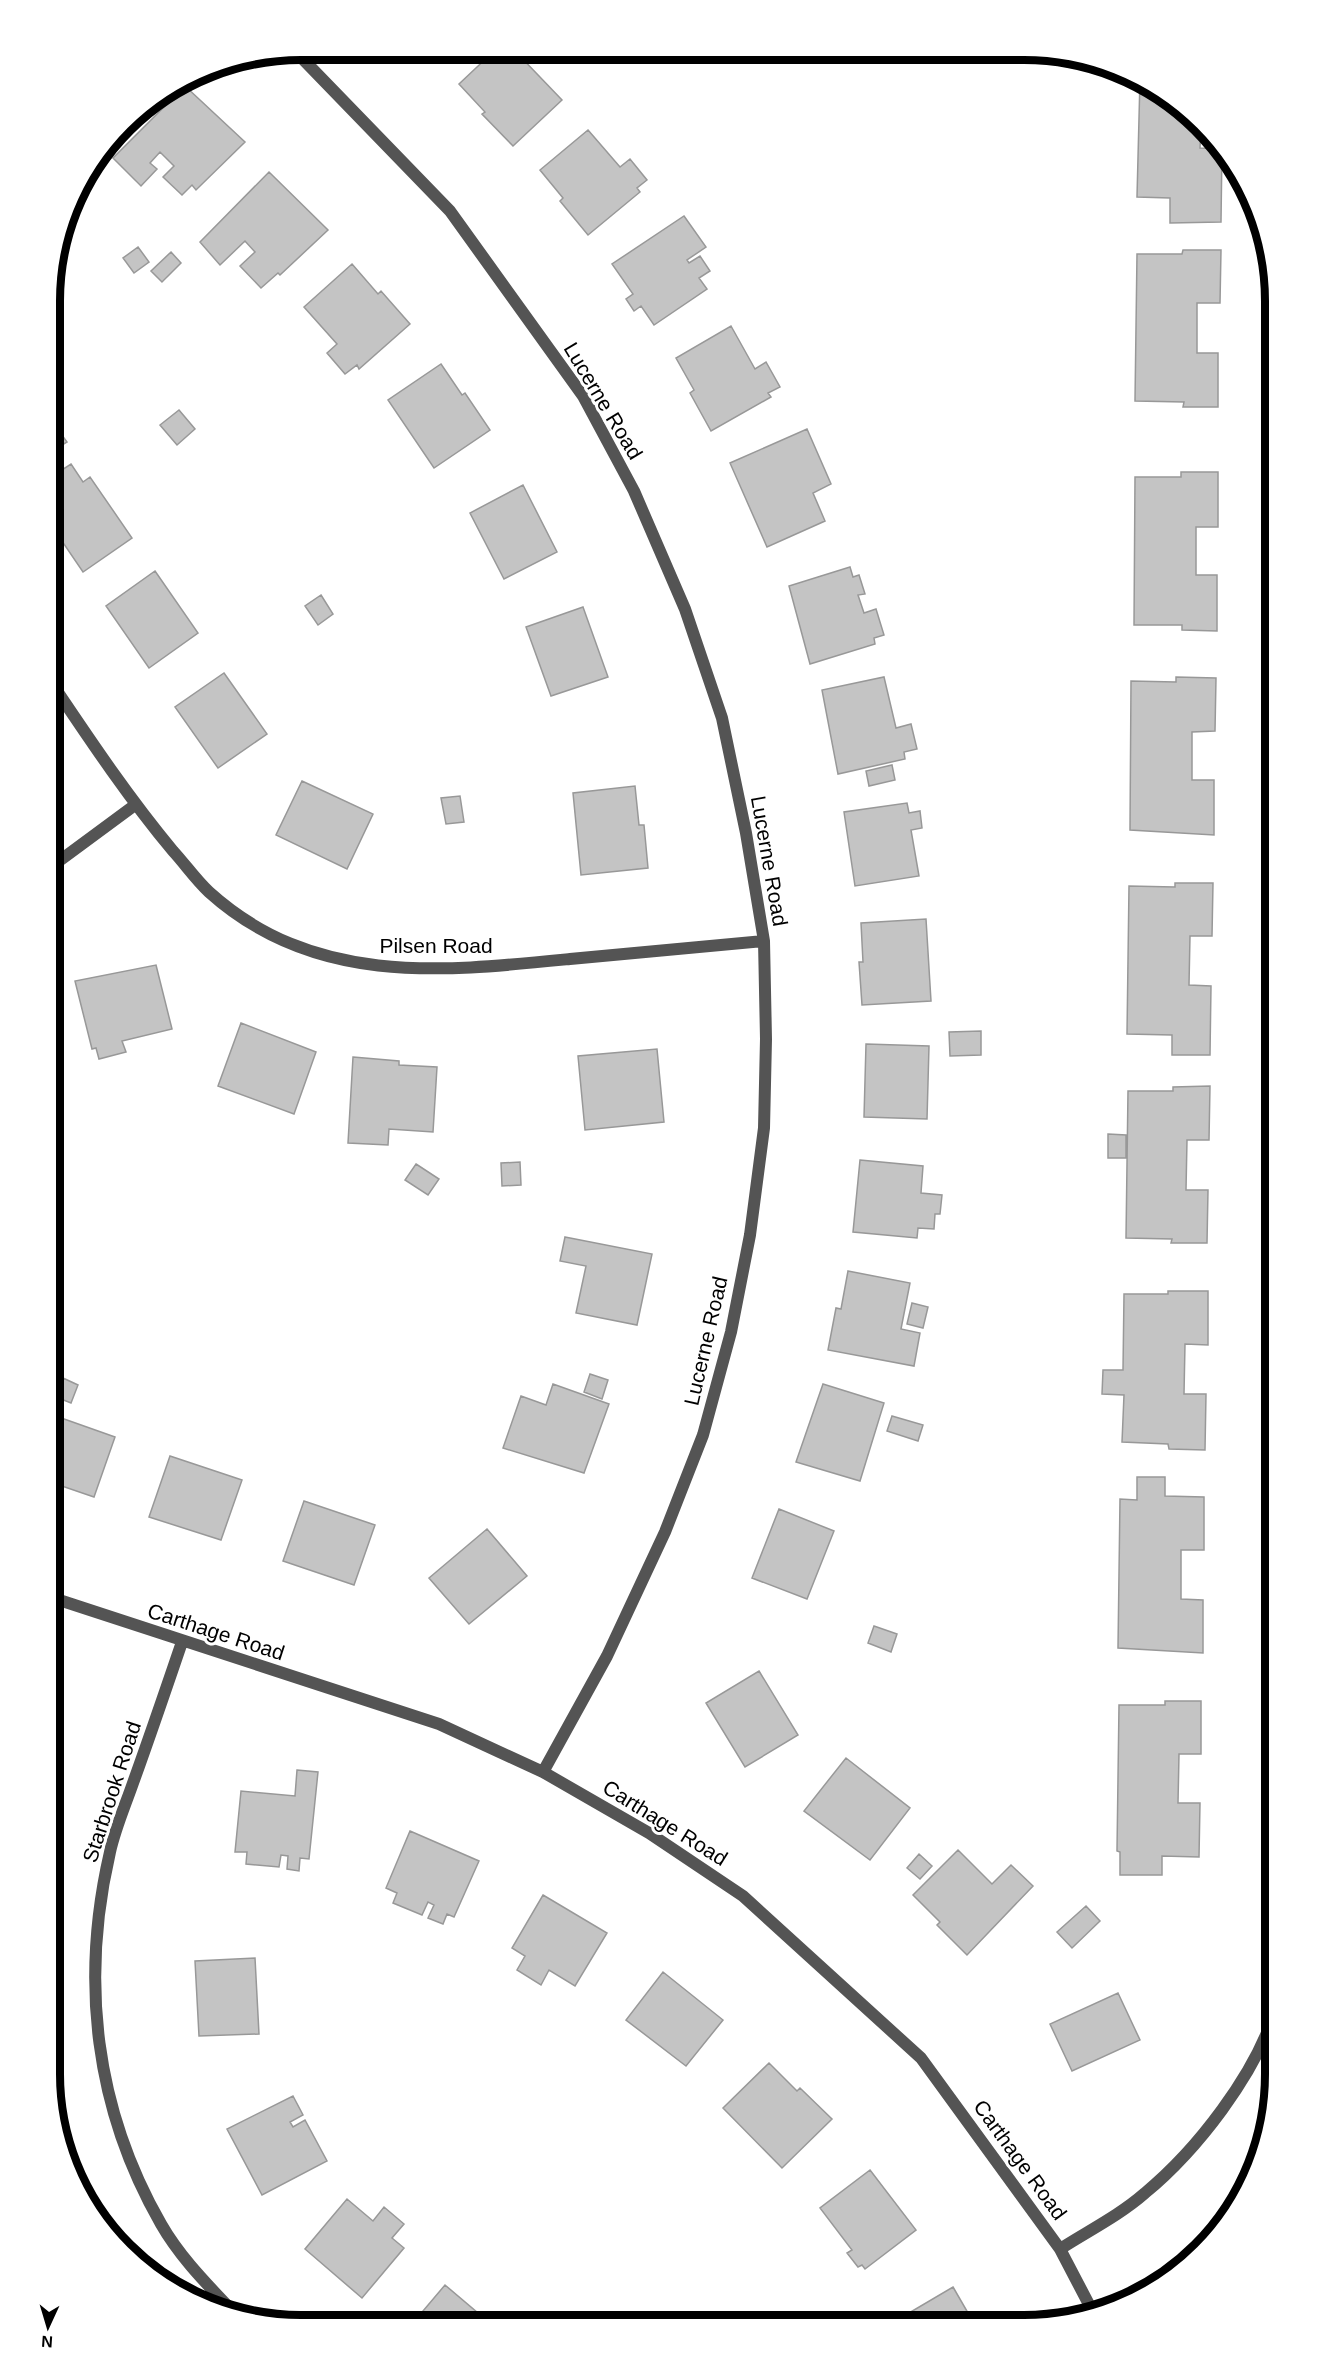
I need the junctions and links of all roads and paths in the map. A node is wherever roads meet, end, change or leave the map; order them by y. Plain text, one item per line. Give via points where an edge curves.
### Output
1 (304, 60) edge
2 (60, 695) edge
3 (135, 805) junction
4 (60, 860) edge
5 (764, 941) junction
6 (60, 1599) edge
7 (182, 1642) junction
8 (543, 1772) junction
9 (1265, 2032) edge
10 (1060, 2248) junction
11 (224, 2302) edge
12 (1090, 2306) edge

1 - 5 street, Lucerne Road via 450,211 583,396 634,492 685,609 722,718 747,833
2 - 3 street, Pilsen Road
3 - 4 street
3 - 5 street, Pilsen Road via 207,891 243,919 289,944 334,958 385,968 472,969
5 - 8 street, Lucerne Road via 764,1128 750,1235 728,1343 703,1435 665,1532 607,1656
6 - 7 street, Carthage Road
7 - 8 street, Carthage Road via 439,1724
7 - 11 street, Starbrook Road via 110,1850 94,1975 97,2041 114,2116 139,2179 162,2225 193,2269
8 - 10 street, Carthage Road via 649,1833 743,1896 836,1978 921,2058
9 - 10 street via 1239,2087 1199,2138 1145,2194
10 - 12 street, Carthage Road

